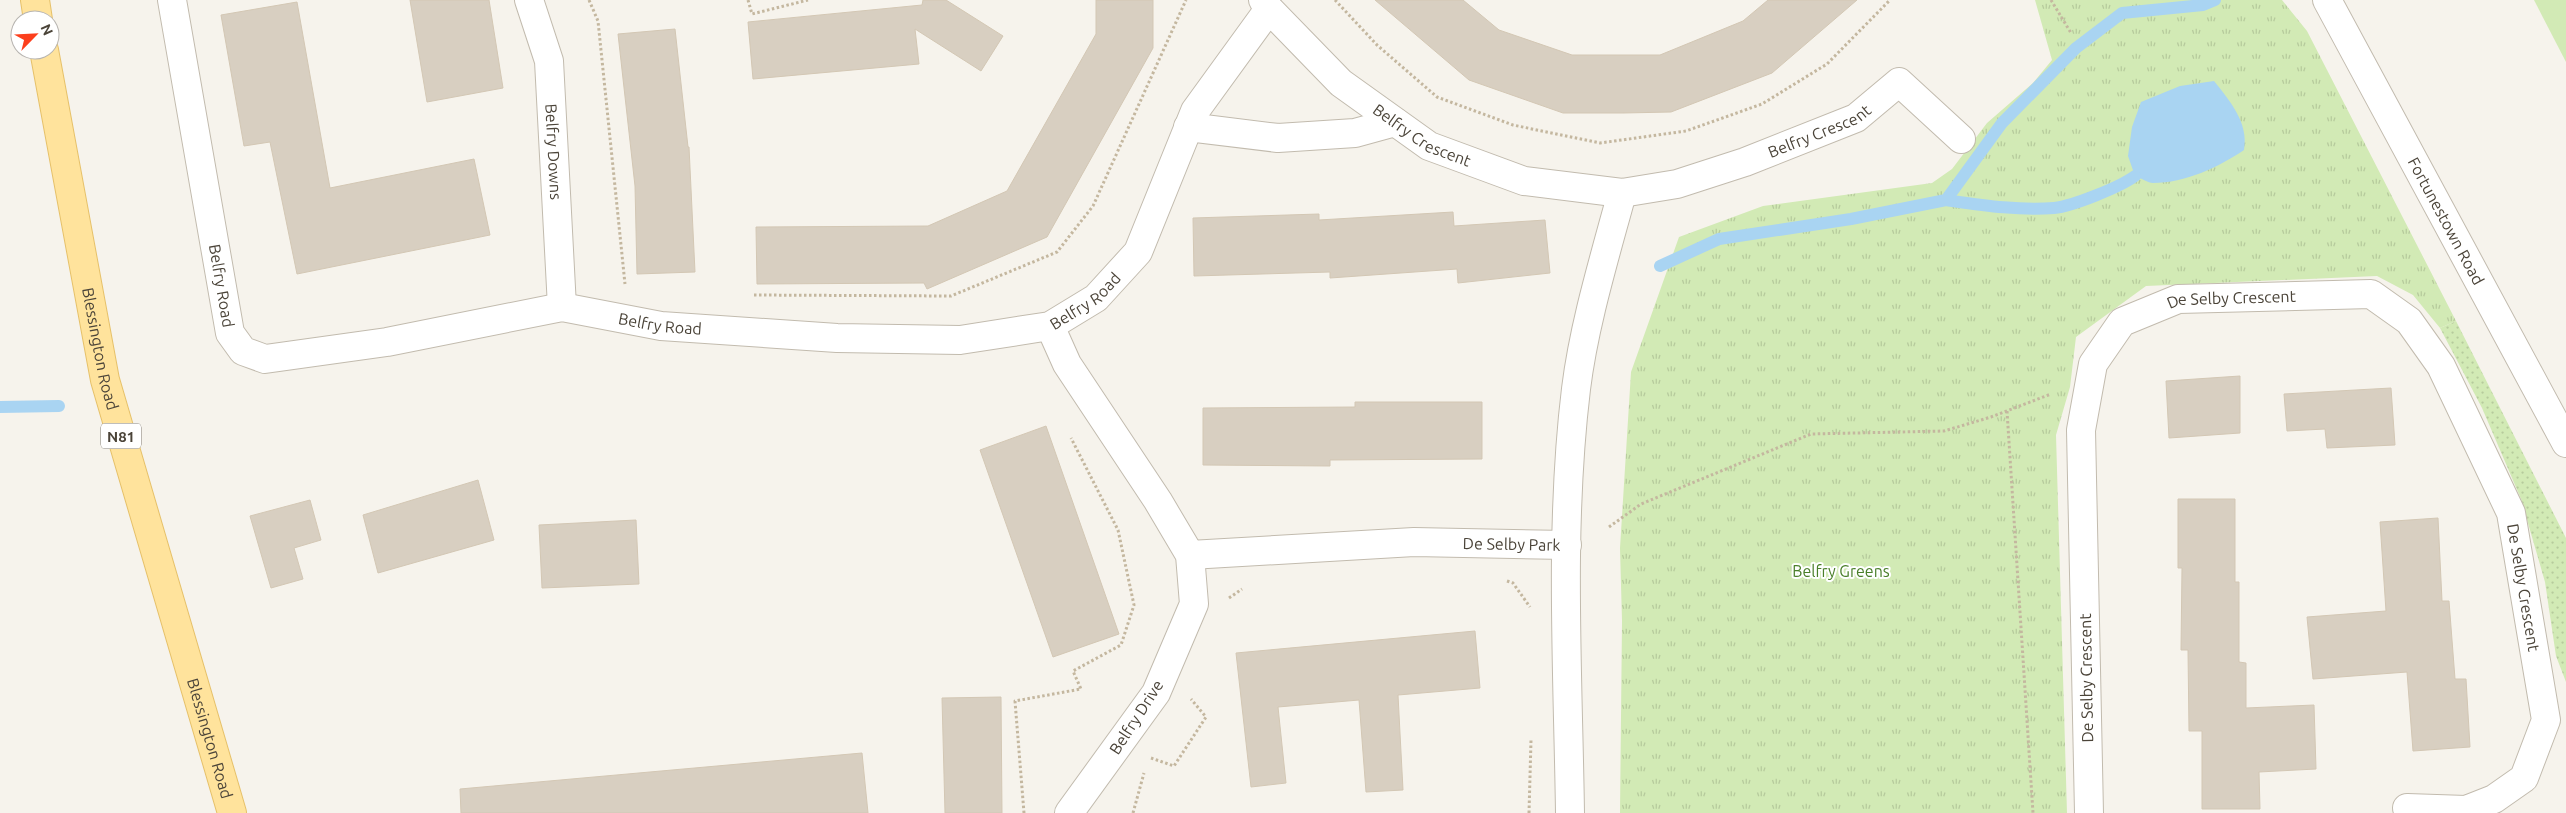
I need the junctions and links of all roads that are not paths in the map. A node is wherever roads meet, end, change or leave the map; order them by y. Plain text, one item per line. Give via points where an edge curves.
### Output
1 (172, 0) edge
2 (529, 0) edge
3 (2327, 0) edge
4 (1266, 5) edge
5 (46, 60) edge
6 (1395, 122) junction
7 (1188, 127) junction
8 (1961, 139) dead end
9 (1622, 193) junction
10 (562, 307) junction
11 (1050, 326) junction
12 (2566, 443) edge
13 (1567, 545) junction
14 (1190, 555) junction
15 (2556, 720) edge
16 (2407, 808) dead end
17 (232, 813) edge
18 (1069, 813) edge
19 (1570, 813) edge
20 (2089, 813) edge

1 - 10 street, Belfry Road via 230,333 243,351 265,359 387,342
2 - 10 street, Belfry Downs via 549,60
3 - 12 street, Fortunestown Road
4 - 6 street, Belfry Crescent via 1340,83
4 - 7 street, Belfry Road via 1195,111
5 - 17 main road, Blessington Road / N81 via 105,380
6 - 7 street via 1355,132 1278,138
6 - 9 street, Belfry Crescent via 1429,146 1524,181
7 - 11 street, Belfry Road via 1138,252 1096,298
8 - 9 street, Belfry Crescent via 1899,82 1856,118 1745,162 1677,184
9 - 13 street via 1579,370 1568,491
10 - 11 street, Belfry Road via 661,326 837,338 960,340
11 - 14 street via 1067,364
13 - 14 street, De Selby Park via 1414,542
13 - 19 street, De Selby Park
14 - 18 street, Belfry Drive via 1194,604 1156,693
15 - 16 street, De Selby Crescent via 2524,778 2494,799 2466,810
15 - 20 street, De Selby Crescent via 2511,513 2441,366 2408,321 2372,294 2178,299 2122,322 2093,364 2081,430

